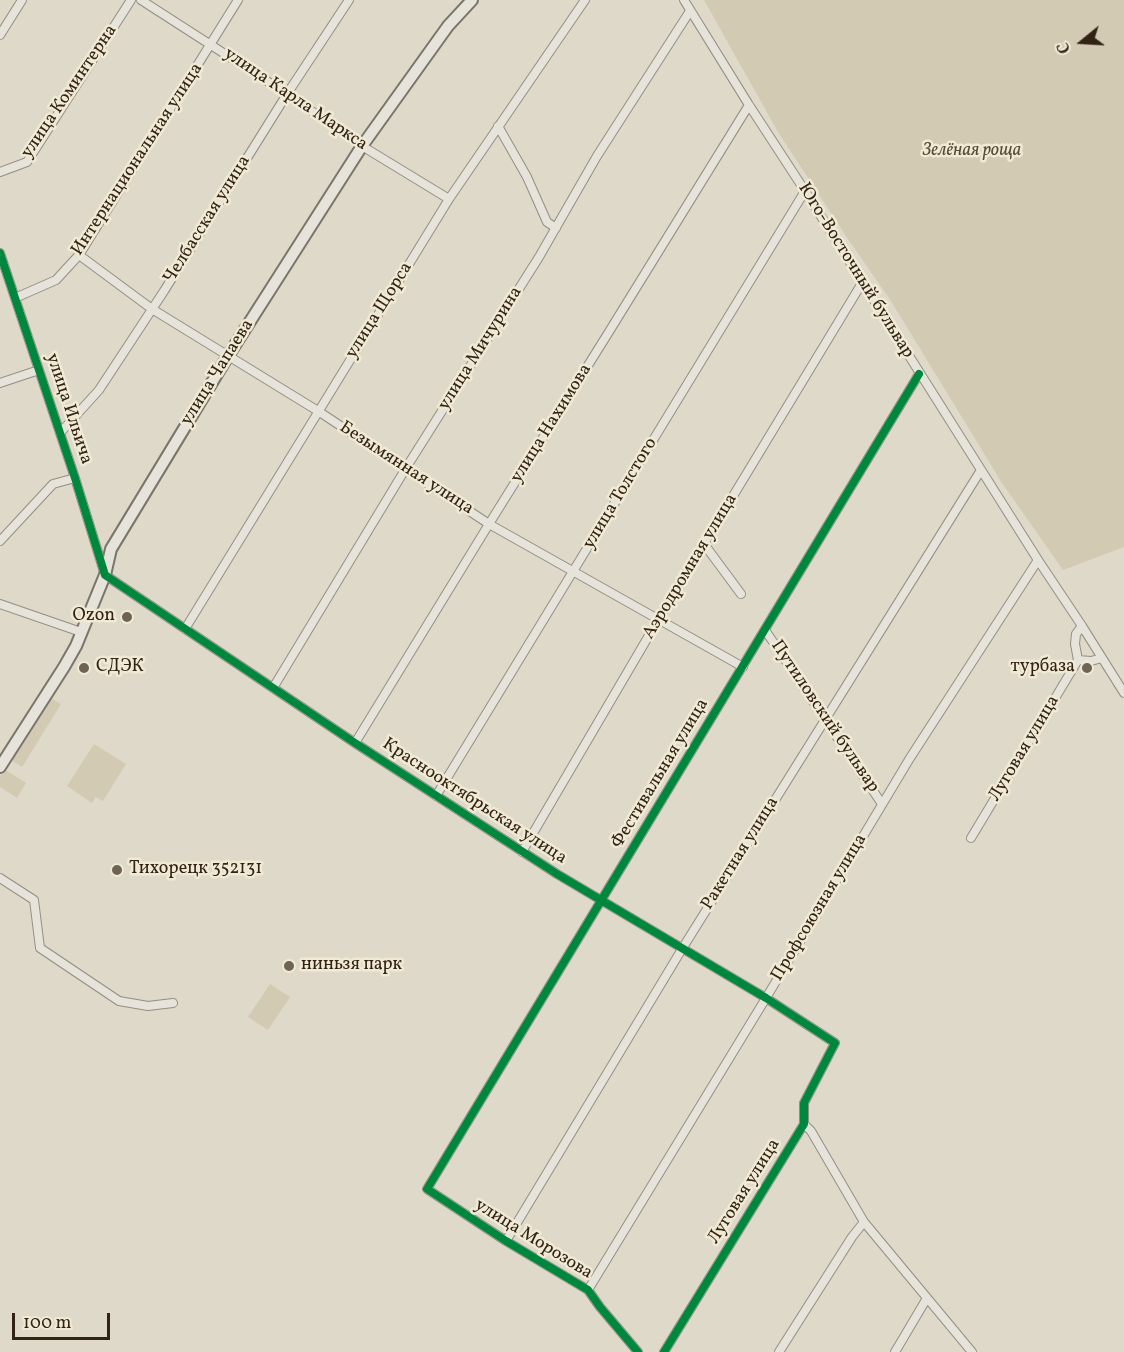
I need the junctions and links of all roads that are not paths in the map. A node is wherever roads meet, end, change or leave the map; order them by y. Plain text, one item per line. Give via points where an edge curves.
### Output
1 (22, 0) edge
2 (131, 0) edge
3 (141, 0) edge
4 (238, 0) edge
5 (349, 0) edge
6 (472, 0) edge
7 (585, 0) edge
8 (684, 0) edge
9 (690, 11) junction
10 (0, 35) edge
11 (212, 45) junction
12 (287, 94) junction
13 (749, 105) junction
14 (498, 126) junction
15 (362, 146) junction
16 (0, 172) edge
17 (805, 191) junction
18 (449, 199) junction
19 (556, 228) junction
20 (79, 255) junction
21 (1, 257) edge
22 (862, 283) junction
23 (15, 298) junction
24 (152, 309) junction
25 (228, 356) junction
26 (39, 370) junction
27 (919, 374) junction
28 (0, 383) edge
29 (318, 411) junction
30 (60, 433) junction
31 (406, 468) junction
32 (981, 470) junction
33 (75, 478) junction
34 (489, 524) junction
35 (0, 541) edge
36 (704, 544) junction
37 (1038, 561) junction
38 (574, 572) junction
39 (105, 575) junction
40 (741, 594) dead end
41 (0, 604) edge
42 (658, 620) junction
43 (1082, 626) junction
44 (185, 629) junction
45 (765, 630) junction
46 (81, 632) junction
47 (1102, 658) junction
48 (1078, 660) junction
49 (743, 668) junction
50 (273, 688) junction
51 (1124, 693) edge
52 (825, 718) junction
53 (355, 743) junction
54 (0, 768) edge
55 (436, 796) junction
56 (882, 804) junction
57 (971, 838) dead end
58 (522, 852) junction
59 (0, 878) edge
60 (601, 900) junction
61 (682, 949) junction
62 (766, 998) junction
63 (173, 1003) dead end
64 (835, 1043) joint
65 (804, 1124) junction
66 (427, 1190) joint
67 (864, 1222) junction
68 (506, 1241) junction
69 (588, 1290) junction
70 (927, 1298) junction
71 (638, 1352) edge
72 (664, 1352) edge
73 (779, 1352) edge
74 (895, 1352) edge
75 (972, 1352) edge

1 - 10 street
2 - 16 street, улица Коминтерна via 27,162
3 - 11 street, улица Карла Маркса
4 - 11 street, Интернациональная улица
5 - 12 street, Челбасская улица
6 - 15 main road, улица Чапаева via 448,26
7 - 14 street, улица Щорса
8 - 9 street, Юго-Восточный бульвар
9 - 13 street, Юго-Восточный бульвар
9 - 19 street, улица Мичурина
11 - 12 street, улица Карла Маркса
11 - 20 street, Интернациональная улица
12 - 15 street, улица Карла Маркса
12 - 24 street, Челбасская улица
13 - 17 street, Юго-Восточный бульвар
13 - 34 street, улица Нахимова
14 - 18 street, улица Щорса
14 - 19 street via 547,222
15 - 18 street, улица Карла Маркса
15 - 25 main road, улица Чапаева
17 - 22 street, Юго-Восточный бульвар
17 - 38 street, улица Толстого
18 - 29 street, улица Щорса
19 - 31 street, улица Мичурина
20 - 23 street, Интернациональная улица via 56,280
20 - 24 street, Безымянная улица
21 - 23 street, улица Ильича
22 - 27 street, Юго-Восточный бульвар
22 - 36 street, Аэродромная улица
23 - 26 street, улица Ильича
24 - 25 street, Безымянная улица
24 - 30 street, Челбасская улица via 99,390
25 - 29 street, Безымянная улица
25 - 39 main road, улица Чапаева via 111,549
26 - 28 street
26 - 30 street, улица Ильича
27 - 32 street, Юго-Восточный бульвар
27 - 45 street, Фестивальная улица
29 - 31 street, Безымянная улица
29 - 44 street, улица Щорса
30 - 33 street, улица Ильича
31 - 34 street, Безымянная улица
31 - 50 street, улица Мичурина
32 - 37 street, Юго-Восточный бульвар
32 - 52 street, Ракетная улица
33 - 35 street via 53,484
33 - 39 street, улица Ильича
34 - 38 street, Безымянная улица
34 - 53 street, улица Нахимова
36 - 40 street
36 - 42 street, Аэродромная улица
37 - 43 street, Юго-Восточный бульвар
37 - 56 street, Профсоюзная улица
38 - 42 street, Безымянная улица
38 - 55 street, улица Толстого
39 - 44 street, Краснооктябрьская улица
39 - 46 main road, улица Чапаева
41 - 46 street
42 - 49 street, Безымянная улица
42 - 58 street, Аэродромная улица
43 - 47 street, Юго-Восточный бульвар
43 - 48 street via 1076,634
44 - 50 street, Краснооктябрьская улица
45 - 49 street, Фестивальная улица
45 - 52 street, Путиловский бульвар
46 - 54 main road, улица Чапаева via 64,667
47 - 48 street
47 - 51 street, Юго-Восточный бульвар
48 - 57 street, Луговая улица
49 - 60 street, Фестивальная улица
50 - 53 street, Краснооктябрьская улица
52 - 56 street, Путиловский бульвар
52 - 61 street, Ракетная улица
53 - 55 street, Краснооктябрьская улица
55 - 58 street, Краснооктябрьская улица
56 - 62 street, Профсоюзная улица
58 - 60 street, Краснооктябрьская улица
59 - 63 street via 34,900 40,948 119,1000 148,1006
60 - 61 street, Краснооктябрьская улица
60 - 66 street, Фестивальная улица
61 - 62 street, Краснооктябрьская улица
61 - 68 street, Ракетная улица
62 - 64 street, Краснооктябрьская улица
62 - 69 street, Профсоюзная улица
64 - 65 street, Луговая улица via 804,1103
65 - 67 street
65 - 72 street, Луговая улица
66 - 68 street, улица Морозова
67 - 70 street
67 - 73 street
68 - 69 street, улица Морозова
69 - 71 street, улица Морозова
70 - 74 street
70 - 75 street

